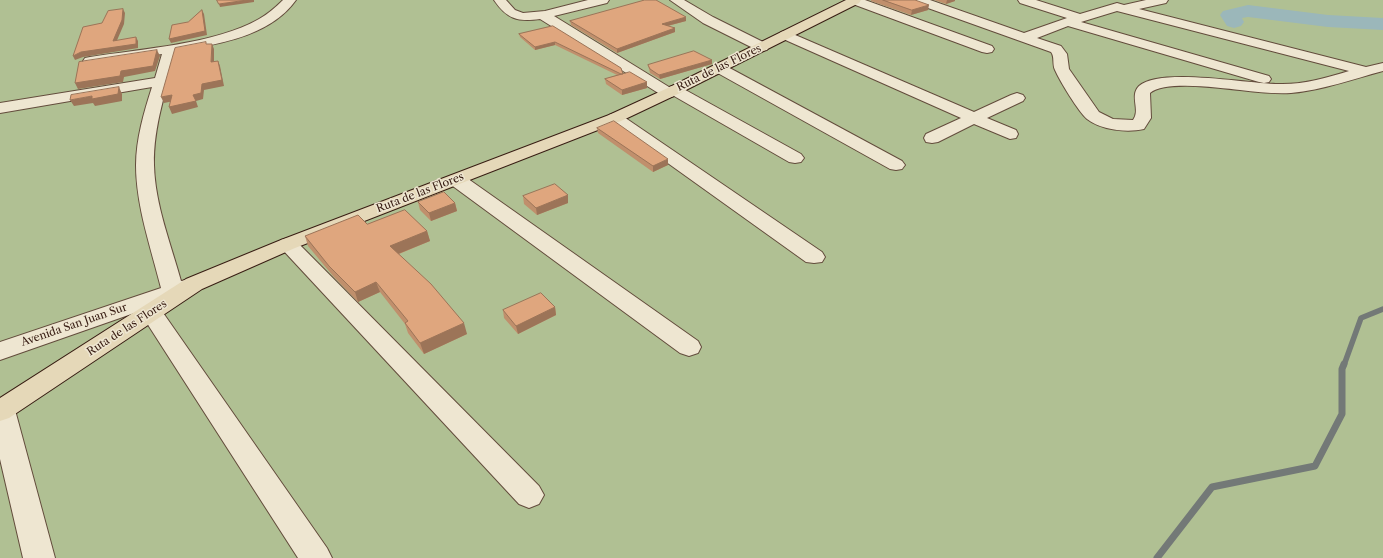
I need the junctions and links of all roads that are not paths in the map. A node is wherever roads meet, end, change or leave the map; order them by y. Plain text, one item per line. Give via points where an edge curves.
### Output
1 (290, 0) edge
2 (500, 0) edge
3 (602, 0) edge
4 (676, 0) edge
5 (854, 0) edge
6 (918, 0) edge
7 (1024, 0) edge
8 (1162, 0) edge
9 (1126, 9) junction
10 (543, 15) junction
11 (1074, 20) junction
12 (786, 35) junction
13 (1024, 38) junction
14 (762, 47) junction
15 (170, 49) junction
16 (987, 49) dead end
17 (83, 62) edge
18 (720, 68) junction
19 (1383, 68) edge
20 (1367, 72) junction
21 (162, 81) junction
22 (1296, 88) junction
23 (672, 92) junction
24 (1017, 98) dead end
25 (0, 108) edge
26 (615, 118) junction
27 (974, 118) junction
28 (1010, 134) dead end
29 (932, 138) dead end
30 (795, 158) dead end
31 (896, 165) dead end
32 (457, 180) junction
33 (288, 244) junction
34 (814, 257) dead end
35 (183, 288) junction
36 (151, 312) junction
37 (689, 347) dead end
38 (0, 351) edge
39 (1, 411) edge
40 (529, 495) dead end
41 (39, 558) edge
42 (316, 558) edge

1 - 15 street via 262,23 244,32
2 - 10 street via 512,14 520,17
3 - 10 street
4 - 14 street via 708,20
5 - 12 main road, Ruta de las Flores
5 - 16 street
6 - 13 street
7 - 11 street
8 - 9 street
9 - 11 street via 1117,6
9 - 20 street
10 - 23 street
11 - 13 street
11 - 22 street
12 - 14 main road, Ruta de las Flores
12 - 27 street
13 - 22 street via 1056,49 1060,54 1063,70 1093,115 1126,126 1138,125 1143,119 1141,94 1146,87 1166,81 1256,88
14 - 18 main road, Ruta de las Flores
15 - 17 street
15 - 21 street
18 - 23 main road, Ruta de las Flores
18 - 31 street
19 - 20 street
20 - 22 street
21 - 25 street
21 - 35 street via 150,124 145,164 148,191
23 - 26 main road, Ruta de las Flores
23 - 30 street
24 - 27 street
26 - 32 main road, Ruta de las Flores
26 - 34 street
27 - 28 street
27 - 29 street
32 - 33 main road, Ruta de las Flores
32 - 37 street
33 - 35 main road, Ruta de las Flores
33 - 40 street
35 - 36 main road, Ruta de las Flores
35 - 38 street, Avenida San Juan Sur
36 - 39 main road, Ruta de las Flores
36 - 42 street
39 - 41 street

